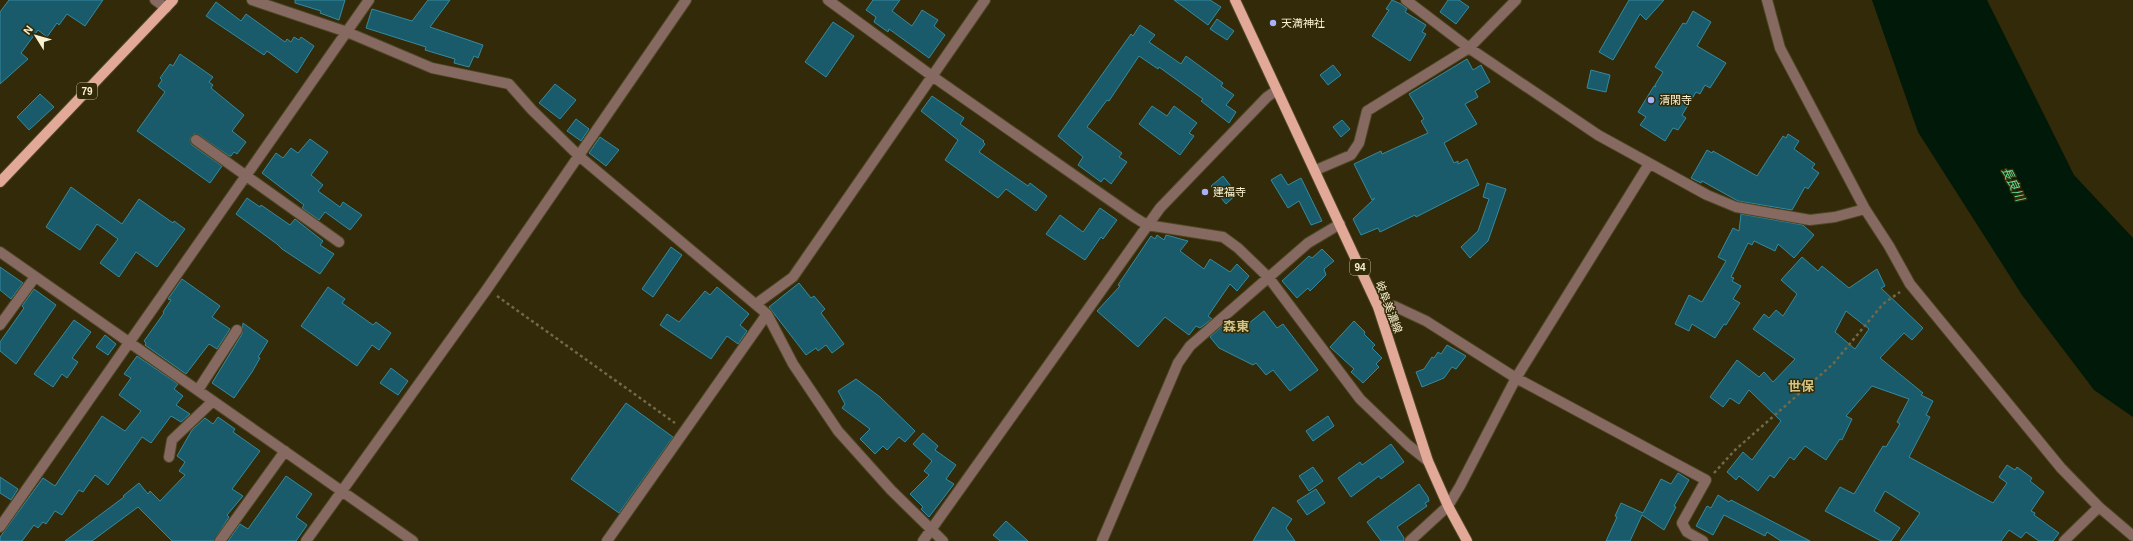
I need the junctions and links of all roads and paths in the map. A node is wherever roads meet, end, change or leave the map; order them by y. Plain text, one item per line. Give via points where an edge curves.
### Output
1 (155, 0) edge
2 (252, 0) edge
3 (369, 0) edge
4 (686, 0) edge
5 (828, 0) edge
6 (985, 0) edge
7 (1235, 0) edge
8 (1406, 0) edge
9 (1516, 0) edge
10 (1766, 0) edge
11 (170, 4) edge
12 (278, 4) edge
13 (347, 32) junction
14 (1470, 48) junction
15 (932, 76) junction
16 (1277, 90) junction
17 (196, 140) dead end
18 (579, 156) junction
19 (1649, 164) junction
20 (1316, 170) junction
21 (246, 176) junction
22 (0, 182) edge
23 (1865, 209) junction
24 (1340, 224) junction
25 (1147, 225) junction
26 (339, 242) dead end
27 (0, 252) edge
28 (35, 277) junction
29 (1269, 278) junction
30 (1910, 284) junction
31 (487, 289) junction
32 (756, 304) junction
33 (1378, 307) junction
34 (767, 314) junction
35 (0, 325) edge
36 (237, 330) dead end
37 (130, 342) junction
38 (1516, 378) junction
39 (198, 390) junction
40 (213, 401) junction
41 (685, 430) junction
42 (285, 451) junction
43 (169, 457) dead end
44 (1428, 461) junction
45 (1706, 480) junction
46 (342, 492) junction
47 (1448, 506) junction
48 (2099, 507) junction
49 (2, 520) edge
50 (931, 530) junction
51 (2133, 536) edge
52 (220, 541) edge
53 (306, 541) edge
54 (413, 541) edge
55 (607, 541) edge
56 (923, 541) edge
57 (943, 541) edge
58 (1102, 541) edge
59 (1410, 541) edge
60 (1467, 541) edge
61 (1703, 541) edge
62 (2064, 541) edge

1 - 11 street
2 - 12 street
3 - 13 street
4 - 18 street
5 - 15 street
6 - 15 street
7 - 16 main road, 岐阜美濃線 / 94
8 - 14 street
9 - 14 street
10 - 23 street via 1780,48
11 - 22 main road, 79
12 - 13 street
13 - 18 street via 432,68 509,84
13 - 21 street
14 - 19 street via 1598,135
14 - 20 street via 1367,111 1359,143 1351,155
15 - 25 street
15 - 32 street via 794,277
16 - 20 main road, 岐阜美濃線 / 94
16 - 25 street via 1251,113 1160,208
17 - 21 street
18 - 31 street
18 - 32 street
19 - 23 street via 1707,195 1736,207 1810,220
19 - 38 street
20 - 24 main road, 岐阜美濃線 / 94
21 - 26 street
21 - 37 street
23 - 30 street
24 - 29 street via 1308,243
24 - 33 main road, 岐阜美濃線 / 94
25 - 29 street via 1223,237
25 - 50 street
27 - 28 street
28 - 35 street
28 - 37 street
29 - 44 street via 1360,398
29 - 58 street via 1190,346 1178,363
30 - 45 path via 1883,304 1833,364 1735,450
30 - 48 street via 2061,468
31 - 41 path
31 - 46 street
32 - 34 street
33 - 38 street via 1394,306 1426,321
33 - 44 main road, 岐阜美濃線 / 94
34 - 41 street
34 - 50 street via 793,364 838,431
36 - 39 street
37 - 39 street
37 - 49 street
38 - 45 street
38 - 47 street
39 - 40 street
40 - 42 street
40 - 43 street via 172,440
41 - 55 street
42 - 46 street
42 - 52 street
44 - 47 main road, 岐阜美濃線 / 94
45 - 61 street via 1682,523 1687,532
46 - 53 street
46 - 54 street
47 - 59 street
47 - 60 main road, 岐阜美濃線 / 94
48 - 51 street
48 - 62 street
50 - 56 street
50 - 57 street

